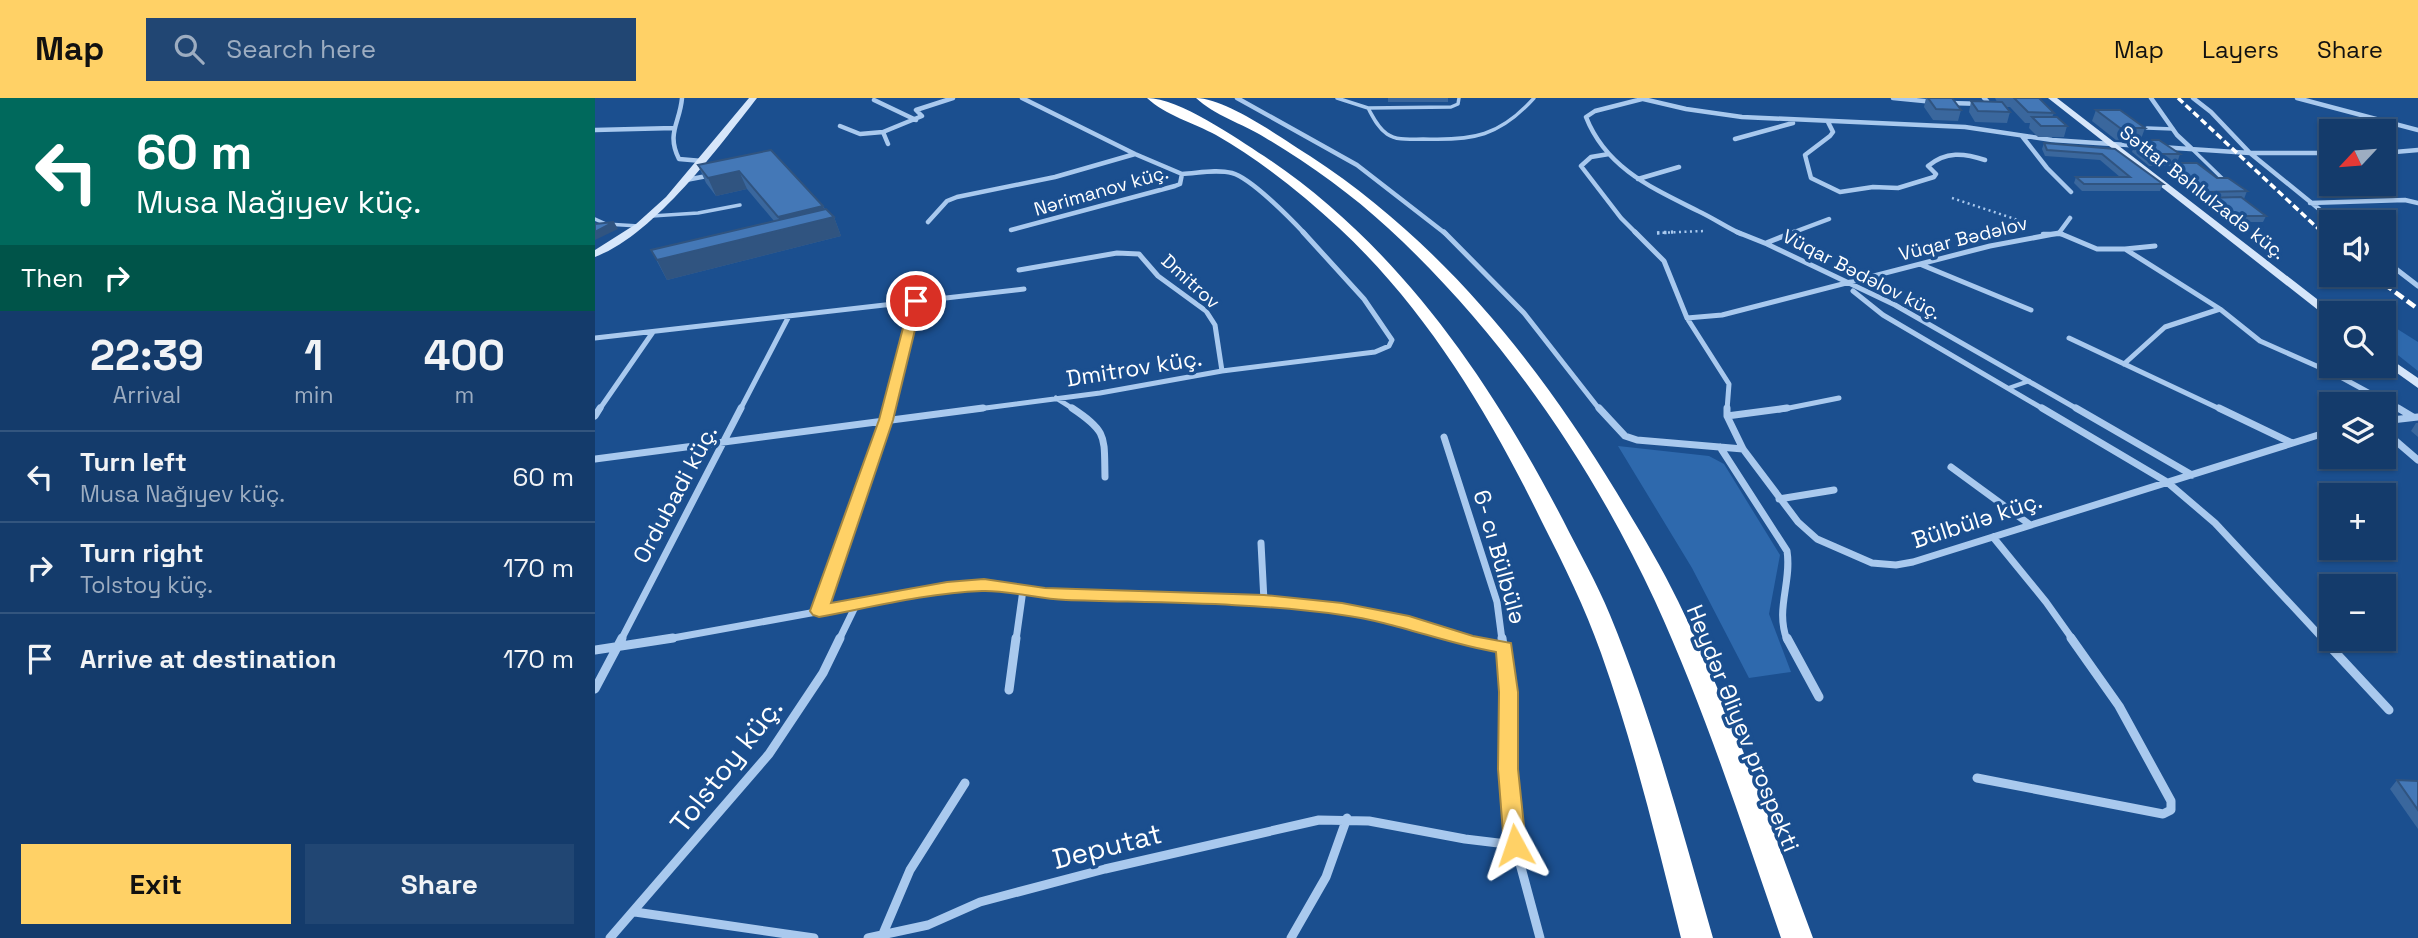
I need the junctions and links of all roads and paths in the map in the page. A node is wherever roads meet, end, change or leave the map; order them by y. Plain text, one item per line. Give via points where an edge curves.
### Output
1 (682, 98) edge
2 (753, 98) edge
3 (953, 98) edge
4 (1022, 98) edge
5 (1152, 98) edge
6 (1201, 98) edge
7 (1237, 98) edge
8 (1337, 98) edge
9 (1459, 98) edge
10 (1534, 98) edge
11 (1893, 98) edge
12 (1984, 98) edge
13 (2052, 98) edge
14 (2151, 98) edge
15 (2193, 98) edge
16 (2297, 98) edge
17 (1640, 99) edge
18 (874, 100) dead end
19 (1368, 108) junction
20 (917, 120) junction
21 (1797, 121) junction
22 (1828, 122) junction
23 (840, 126) dead end
24 (674, 128) junction
25 (2147, 128) edge
26 (595, 130) edge
27 (2173, 130) junction
28 (2418, 130) edge
29 (883, 132) junction
30 (2021, 135) junction
31 (1735, 139) dead end
32 (888, 144) dead end
33 (2114, 145) junction
34 (2191, 148) junction
35 (2418, 150) edge
36 (2396, 152) edge
37 (2250, 153) junction
38 (2319, 153) edge
39 (1135, 154) junction
40 (1609, 154) junction
41 (1985, 160) dead end
42 (702, 161) junction
43 (1679, 167) dead end
44 (717, 174) edge
45 (1182, 174) junction
46 (1638, 178) junction
47 (686, 180) junction
48 (2229, 185) edge
49 (2071, 192) dead end
50 (1952, 198) dead end
51 (2310, 203) junction
52 (2418, 203) edge
53 (740, 205) dead end
54 (2319, 210) edge
55 (652, 216) junction
56 (2070, 218) dead end
57 (1829, 219) dead end
58 (595, 220) edge
59 (928, 222) dead end
60 (639, 226) junction
61 (1010, 230) dead end
62 (1733, 230) junction
63 (2051, 232) junction
64 (2059, 233) junction
65 (1639, 234) junction
66 (1766, 243) junction
67 (2155, 247) dead end
68 (2125, 249) junction
69 (595, 254) edge
70 (1922, 265) junction
71 (2396, 269) edge
72 (1019, 270) dead end
73 (1844, 284) junction
74 (2418, 286) edge
75 (1024, 289) dead end
76 (916, 301) junction
77 (2319, 306) edge
78 (2220, 309) junction
79 (2031, 310) dead end
80 (789, 317) junction
81 (1687, 318) junction
82 (653, 332) junction
83 (595, 338) edge
84 (2070, 338) dead end
85 (2124, 364) junction
86 (2396, 367) edge
87 (1222, 371) junction
88 (2029, 382) junction
89 (2418, 384) edge
90 (2009, 388) junction
91 (1056, 398) junction
92 (1839, 398) dead end
93 (595, 416) edge
94 (1727, 416) junction
95 (2415, 417) edge
96 (2396, 419) edge
97 (886, 420) junction
98 (2319, 435) edge
99 (1444, 437) dead end
100 (725, 440) junction
101 (2396, 441) edge
102 (2293, 443) junction
103 (1720, 447) junction
104 (1743, 449) junction
105 (595, 458) edge
106 (2418, 460) edge
107 (1951, 467) dead end
108 (2192, 475) junction
109 (1105, 477) dead end
110 (2167, 482) junction
111 (1834, 490) dead end
112 (1779, 499) junction
113 (2029, 524) junction
114 (1993, 537) junction
115 (1261, 543) dead end
116 (1023, 590) junction
117 (1264, 601) junction
118 (856, 605) junction
119 (819, 611) junction
120 (617, 646) junction
121 (1505, 647) junction
122 (595, 650) edge
123 (595, 689) edge
124 (1009, 690) dead end
125 (1819, 697) dead end
126 (2389, 710) dead end
127 (1977, 778) dead end
128 (965, 783) dead end
129 (1347, 818) junction
130 (1515, 845) junction
131 (635, 912) junction
132 (882, 936) junction
133 (610, 938) edge
134 (814, 938) edge
135 (868, 938) edge
136 (1291, 938) edge
137 (1540, 938) edge
138 (1697, 938) edge
139 (1797, 938) edge

1 - 24 street
2 - 42 main road
3 - 20 street via 922,106 916,110 922,116
4 - 39 street, Nərimanov küç.
5 - 138 highway via 1262,159 1339,220 1398,278 1484,396 1538,489 1597,613 1644,745
6 - 139 highway, Heydər Əliyev prospekti via 1298,151 1379,210 1449,278 1539,388 1598,478 1665,598 1723,732
7 - 103 street via 1325,144 1424,212 1524,314 1625,436
8 - 19 lane
9 - 19 lane via 1451,107
10 - 19 lane via 1522,115 1494,134 1464,139 1388,136
11 - 12 street via 1978,105 1987,103
13 - 33 main road, Səttar Bəhlulzadə küç.
14 - 27 street
15 - 37 street
16 - 28 street
17 - 21 street via 1711,113
17 - 40 street, Vüqar Bədəlov küç. via 1586,117 1592,134
18 - 20 street
20 - 29 street
21 - 22 street
21 - 31 street
22 - 30 street via 1953,126
22 - 41 street via 1833,132 1830,138 1805,155 1811,178 1840,192 1898,188 1934,177 1928,166 1947,154
23 - 29 street via 860,134
24 - 26 street
24 - 42 street via 670,139 679,159
25 - 27 lane
27 - 34 street
29 - 32 street
30 - 33 street
30 - 49 street
33 - 34 street
33 - 77 main road, Səttar Bəhlulzadə küç.
34 - 37 street
34 - 48 lane
35 - 36 street
37 - 38 street
37 - 51 street
39 - 45 street, Nərimanov küç.
39 - 59 street via 1055,177 957,197
40 - 46 street, Vüqar Bədəlov küç.
40 - 65 street, Bülbülə küç. via 1591,157 1581,166
42 - 47 main road
43 - 46 street
44 - 47 street
45 - 61 street, Nərimanov küç. via 1175,186
45 - 87 street, Dmitrov küç. via 1227,171 1285,212 1364,299 1392,340 1375,352
46 - 62 street, Vüqar Bədəlov küç.
47 - 55 main road
50 - 63 path
51 - 52 street
51 - 54 street
53 - 55 lane
55 - 60 main road
56 - 64 street
57 - 66 street
58 - 60 lane
60 - 69 main road
62 - 65 path
62 - 66 street, Vüqar Bədəlov küç.
63 - 64 street, Vüqar Bədəlov
63 - 70 street, Vüqar Bədəlov
64 - 68 street, Vüqar Bədəlov via 2097,249
65 - 81 street, Bülbülə küç. via 1664,261
66 - 73 street, Vüqar Bədəlov küç.
67 - 68 street
68 - 78 street, Vüqar Bədəlov
70 - 73 street, Vüqar Bədəlov
70 - 79 street
71 - 74 street
72 - 87 street, Dmitrov via 1117,253 1139,254 1158,276 1206,311 1215,325
73 - 81 street, Vüqar Bədəlov via 1722,315
73 - 88 street, Vüqar Bədəlov küç. via 1895,305
73 - 90 street via 1883,315
75 - 76 street
76 - 80 street
76 - 97 street
78 - 85 street via 2165,327
78 - 95 street, Vüqar Bədəlov via 2260,341
80 - 82 street
80 - 100 street, Ordubadi küç.
81 - 94 street, Bülbülə küç. via 1729,384
82 - 83 street
82 - 93 street
84 - 85 street
85 - 102 street
86 - 89 main road
87 - 91 street, Dmitrov küç.
88 - 90 lane
88 - 108 street, Vüqar Bədəlov küç.
90 - 110 street
91 - 97 street, Dmitrov küç.
91 - 109 street via 1093,422 1104,436
92 - 94 street
94 - 104 street, Bülbülə küç.
95 - 96 street
97 - 100 street, Dmitrov küç.
97 - 119 street
98 - 102 street, Bülbülə küç.
99 - 121 street, 6- cı Bülbülə via 1497,602
100 - 105 street, Dmitrov küç.
100 - 120 street, Ordubadi küç.
101 - 106 street
102 - 108 street, Bülbülə küç.
103 - 104 street
103 - 125 street via 1787,551 1790,562 1781,616 1785,633
104 - 112 street, Bülbülə küç.
107 - 113 street
108 - 110 street, Bülbülə küç.
110 - 113 street, Bülbülə küç.
110 - 126 street via 2215,523
111 - 112 street
112 - 114 street, Bülbülə küç. via 1817,539 1873,563 1913,562
113 - 114 street, Bülbülə küç.
114 - 127 street via 2046,602 2119,706 2171,801 2171,810 2163,814
115 - 117 street
116 - 117 street
116 - 118 street via 984,585 947,588
116 - 124 street
117 - 121 street via 1342,609
118 - 119 street
118 - 131 street, Tolstoy küç. via 823,673 769,754
119 - 120 street
120 - 122 street
120 - 123 street, Ordubadi küç.
121 - 130 street, 6- cı Bülbülə
128 - 132 street via 910,870
129 - 130 street, Deputat via 1388,821 1480,844
129 - 132 street, Deputat via 1319,820 1105,869 980,902 928,925
129 - 136 street via 1326,877
130 - 137 street, 6- cı Bülbülə
131 - 133 street, Tolstoy küç.
131 - 134 street
132 - 135 street, Deputat

